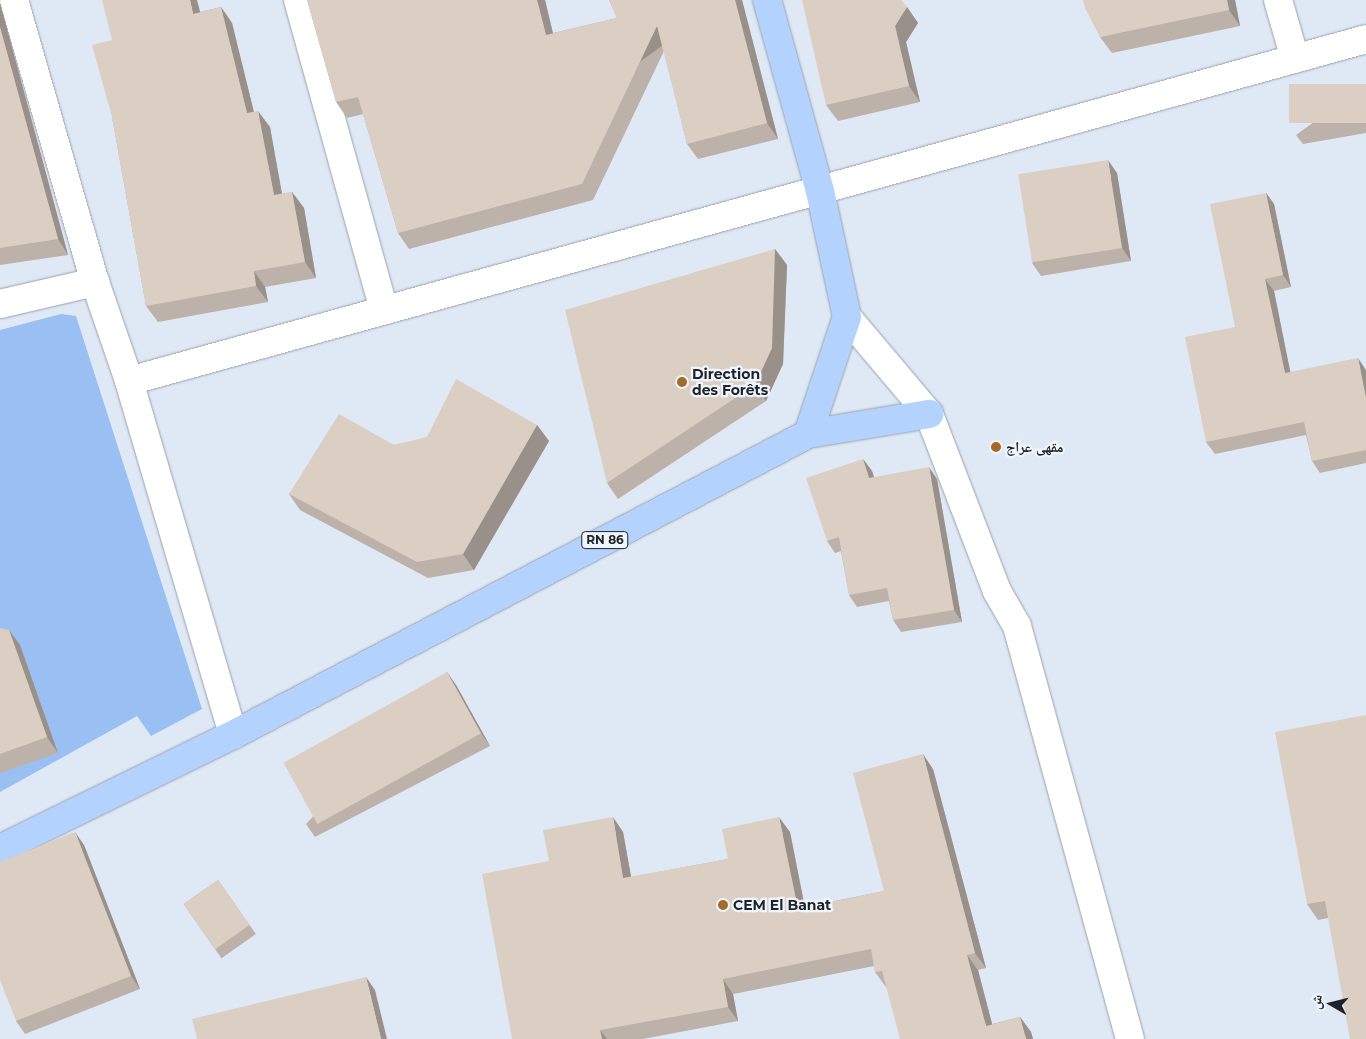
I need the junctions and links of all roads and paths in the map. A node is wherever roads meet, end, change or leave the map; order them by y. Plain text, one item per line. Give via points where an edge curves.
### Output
1 (14, 0) edge
2 (298, 0) edge
3 (767, 0) edge
4 (1278, 0) edge
5 (1366, 39) edge
6 (1295, 60) junction
7 (820, 191) junction
8 (94, 282) junction
9 (0, 304) edge
10 (384, 310) junction
11 (847, 317) junction
12 (128, 381) junction
13 (929, 414) junction
14 (808, 434) junction
15 (233, 735) junction
16 (0, 849) edge
17 (1130, 1039) edge

1 - 8 street
2 - 10 street
3 - 7 main road
4 - 6 street
5 - 6 street
6 - 7 street
7 - 10 street
7 - 11 main road
8 - 9 street
8 - 12 street
10 - 12 street
11 - 13 street
11 - 14 main road
12 - 15 street
13 - 14 main road
13 - 17 street via 997,591 1017,626
14 - 15 main road, RN 86
15 - 16 main road, RN 86

